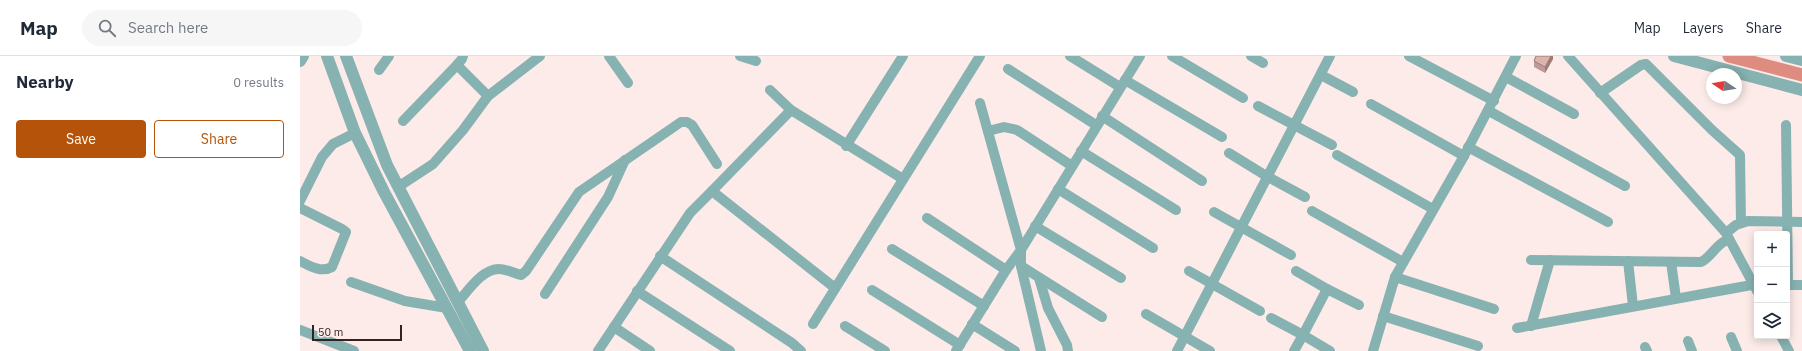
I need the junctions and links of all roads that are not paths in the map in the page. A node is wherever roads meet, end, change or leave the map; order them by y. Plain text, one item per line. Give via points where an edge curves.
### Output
1 (303, 56) edge
2 (327, 56) edge
3 (346, 56) edge
4 (390, 56) edge
5 (463, 56) edge
6 (540, 56) edge
7 (609, 56) edge
8 (740, 56) edge
9 (903, 56) edge
10 (980, 56) edge
11 (1070, 56) edge
12 (1140, 56) edge
13 (1172, 56) edge
14 (1251, 56) edge
15 (1330, 56) edge
16 (1409, 56) edge
17 (1516, 56) edge
18 (1568, 56) edge
19 (1674, 56) edge
20 (1786, 56) edge
21 (1802, 60) edge
22 (756, 61) dead end
23 (300, 62) edge
24 (1263, 63) dead end
25 (457, 65) junction
26 (1008, 69) dead end
27 (379, 70) dead end
28 (1320, 75) junction
29 (1506, 77) junction
30 (628, 83) dead end
31 (1122, 84) junction
32 (770, 90) dead end
33 (1802, 90) edge
34 (1353, 92) dead end
35 (1600, 93) junction
36 (488, 96) junction
37 (1243, 98) dead end
38 (1494, 101) junction
39 (980, 103) dead end
40 (1371, 104) dead end
41 (1258, 106) dead end
42 (791, 110) junction
43 (1489, 111) junction
44 (1574, 114) dead end
45 (1102, 116) junction
46 (403, 121) dead end
47 (1096, 125) junction
48 (1786, 125) dead end
49 (1294, 126) junction
50 (988, 130) junction
51 (355, 133) junction
52 (1222, 137) dead end
53 (1332, 145) dead end
54 (846, 146) junction
55 (1081, 151) junction
56 (1466, 152) junction
57 (1229, 153) dead end
58 (1337, 155) dead end
59 (625, 160) junction
60 (717, 164) dead end
61 (1072, 166) junction
62 (1268, 178) junction
63 (903, 179) junction
64 (1202, 181) dead end
65 (1625, 186) dead end
66 (398, 187) junction
67 (1058, 189) junction
68 (712, 191) junction
69 (1305, 197) dead end
70 (300, 201) edge
71 (300, 208) edge
72 (1433, 209) junction
73 (1176, 210) dead end
74 (1312, 211) dead end
75 (1214, 212) dead end
76 (927, 218) dead end
77 (1608, 222) dead end
78 (1787, 222) junction
79 (1802, 222) edge
80 (1741, 223) junction
81 (1036, 226) junction
82 (1241, 227) junction
83 (1727, 236) junction
84 (1154, 248) dead end
85 (892, 249) dead end
86 (1021, 250) junction
87 (1291, 255) dead end
88 (660, 256) junction
89 (1531, 260) dead end
90 (1550, 260) junction
91 (1628, 261) junction
92 (300, 262) edge
93 (1403, 262) junction
94 (1671, 262) junction
95 (1021, 266) junction
96 (1788, 267) edge
97 (1006, 270) junction
98 (1188, 271) dead end
99 (1296, 271) dead end
100 (1395, 277) junction
101 (1039, 278) junction
102 (1121, 278) dead end
103 (351, 282) dead end
104 (1754, 283) edge
105 (1212, 284) junction
106 (1790, 285) edge
107 (1802, 285) edge
108 (1754, 286) edge
109 (836, 288) junction
110 (1327, 288) junction
111 (872, 290) dead end
112 (637, 291) junction
113 (545, 294) dead end
114 (1676, 298) junction
115 (458, 302) junction
116 (984, 306) junction
117 (1359, 306) dead end
118 (1633, 306) junction
119 (447, 308) junction
120 (1494, 309) dead end
121 (1260, 311) dead end
122 (1146, 314) dead end
123 (1383, 316) junction
124 (1102, 317) dead end
125 (1271, 318) dead end
126 (813, 324) dead end
127 (972, 324) junction
128 (845, 326) dead end
129 (1531, 326) junction
130 (614, 327) junction
131 (1517, 328) dead end
132 (300, 330) edge
133 (1303, 335) junction
134 (1184, 336) junction
135 (1731, 337) dead end
136 (1783, 339) edge
137 (1688, 341) dead end
138 (1478, 346) dead end
139 (958, 348) edge
140 (354, 351) edge
141 (470, 351) edge
142 (483, 351) edge
143 (598, 351) edge
144 (650, 351) edge
145 (730, 351) edge
146 (801, 351) edge
147 (885, 351) edge
148 (1015, 351) edge
149 (1041, 351) edge
150 (1068, 351) edge
151 (1177, 351) edge
152 (1210, 351) edge
153 (1294, 351) edge
154 (1330, 351) edge
155 (1373, 351) edge
156 (1692, 351) edge
157 (1737, 351) edge
158 (1789, 351) edge

1 - 23 street
2 - 51 street
3 - 66 street via 377,141
4 - 27 street
5 - 25 street
6 - 36 street
7 - 30 street
8 - 22 street
9 - 54 street
10 - 63 street
11 - 31 street
12 - 31 street
13 - 37 street
14 - 24 street
15 - 28 street
16 - 38 street
17 - 29 street
18 - 35 street
19 - 33 street
20 - 21 street
25 - 36 street
25 - 46 street
26 - 47 street
28 - 34 street
28 - 49 street
29 - 38 street
29 - 44 street
31 - 45 street
31 - 52 street
32 - 42 street
35 - 80 street via 1646,64 1740,156
35 - 83 street
36 - 66 street via 433,164
38 - 43 street
39 - 50 street
40 - 56 street
41 - 49 street
42 - 54 street
42 - 68 street
43 - 56 street
43 - 65 street
45 - 47 street
45 - 64 street
47 - 55 street
48 - 78 street
49 - 53 street
49 - 62 street
50 - 61 street via 1004,127 1017,130
50 - 86 street
51 - 70 street via 333,144 322,157
51 - 119 street
54 - 63 street
55 - 61 street
55 - 73 street
56 - 72 street
56 - 77 street
57 - 62 street
58 - 72 street
59 - 60 street via 681,122 687,122 692,125
59 - 113 street via 608,197
59 - 115 street via 579,192 526,271 521,275 501,269 492,270
61 - 67 street
62 - 69 street
62 - 82 street
63 - 109 street
66 - 115 street
67 - 81 street
67 - 84 street
68 - 88 street via 690,213
68 - 109 street
71 - 92 street via 346,232 332,267 320,270
72 - 93 street
74 - 93 street
75 - 82 street
76 - 97 street
78 - 79 street
78 - 80 street
78 - 96 street
80 - 83 street
81 - 86 street
81 - 102 street
82 - 87 street
82 - 105 street
83 - 94 street via 1701,262
83 - 104 street
85 - 116 street
86 - 95 street
86 - 97 street
88 - 112 street
88 - 146 street
89 - 90 street
90 - 91 street
90 - 129 street
91 - 94 street
91 - 118 street
93 - 100 street
94 - 114 street
95 - 101 street
95 - 149 street
97 - 116 street
98 - 105 street
99 - 110 street
100 - 120 street
100 - 123 street
101 - 124 street
101 - 150 street via 1048,308
103 - 119 street via 405,301
105 - 121 street
105 - 134 street
106 - 107 street
108 - 114 street
109 - 126 street
110 - 117 street
110 - 133 street
111 - 139 street
112 - 130 street
112 - 145 street
114 - 118 street
115 - 142 street
116 - 127 street
118 - 129 street
119 - 141 street
122 - 134 street
123 - 138 street
123 - 155 street
125 - 133 street
127 - 139 street
127 - 148 street
128 - 147 street
129 - 131 street
130 - 143 street
130 - 144 street
132 - 140 street
133 - 153 street
133 - 154 street
134 - 151 street
134 - 152 street
135 - 157 street
136 - 158 street
137 - 156 street

